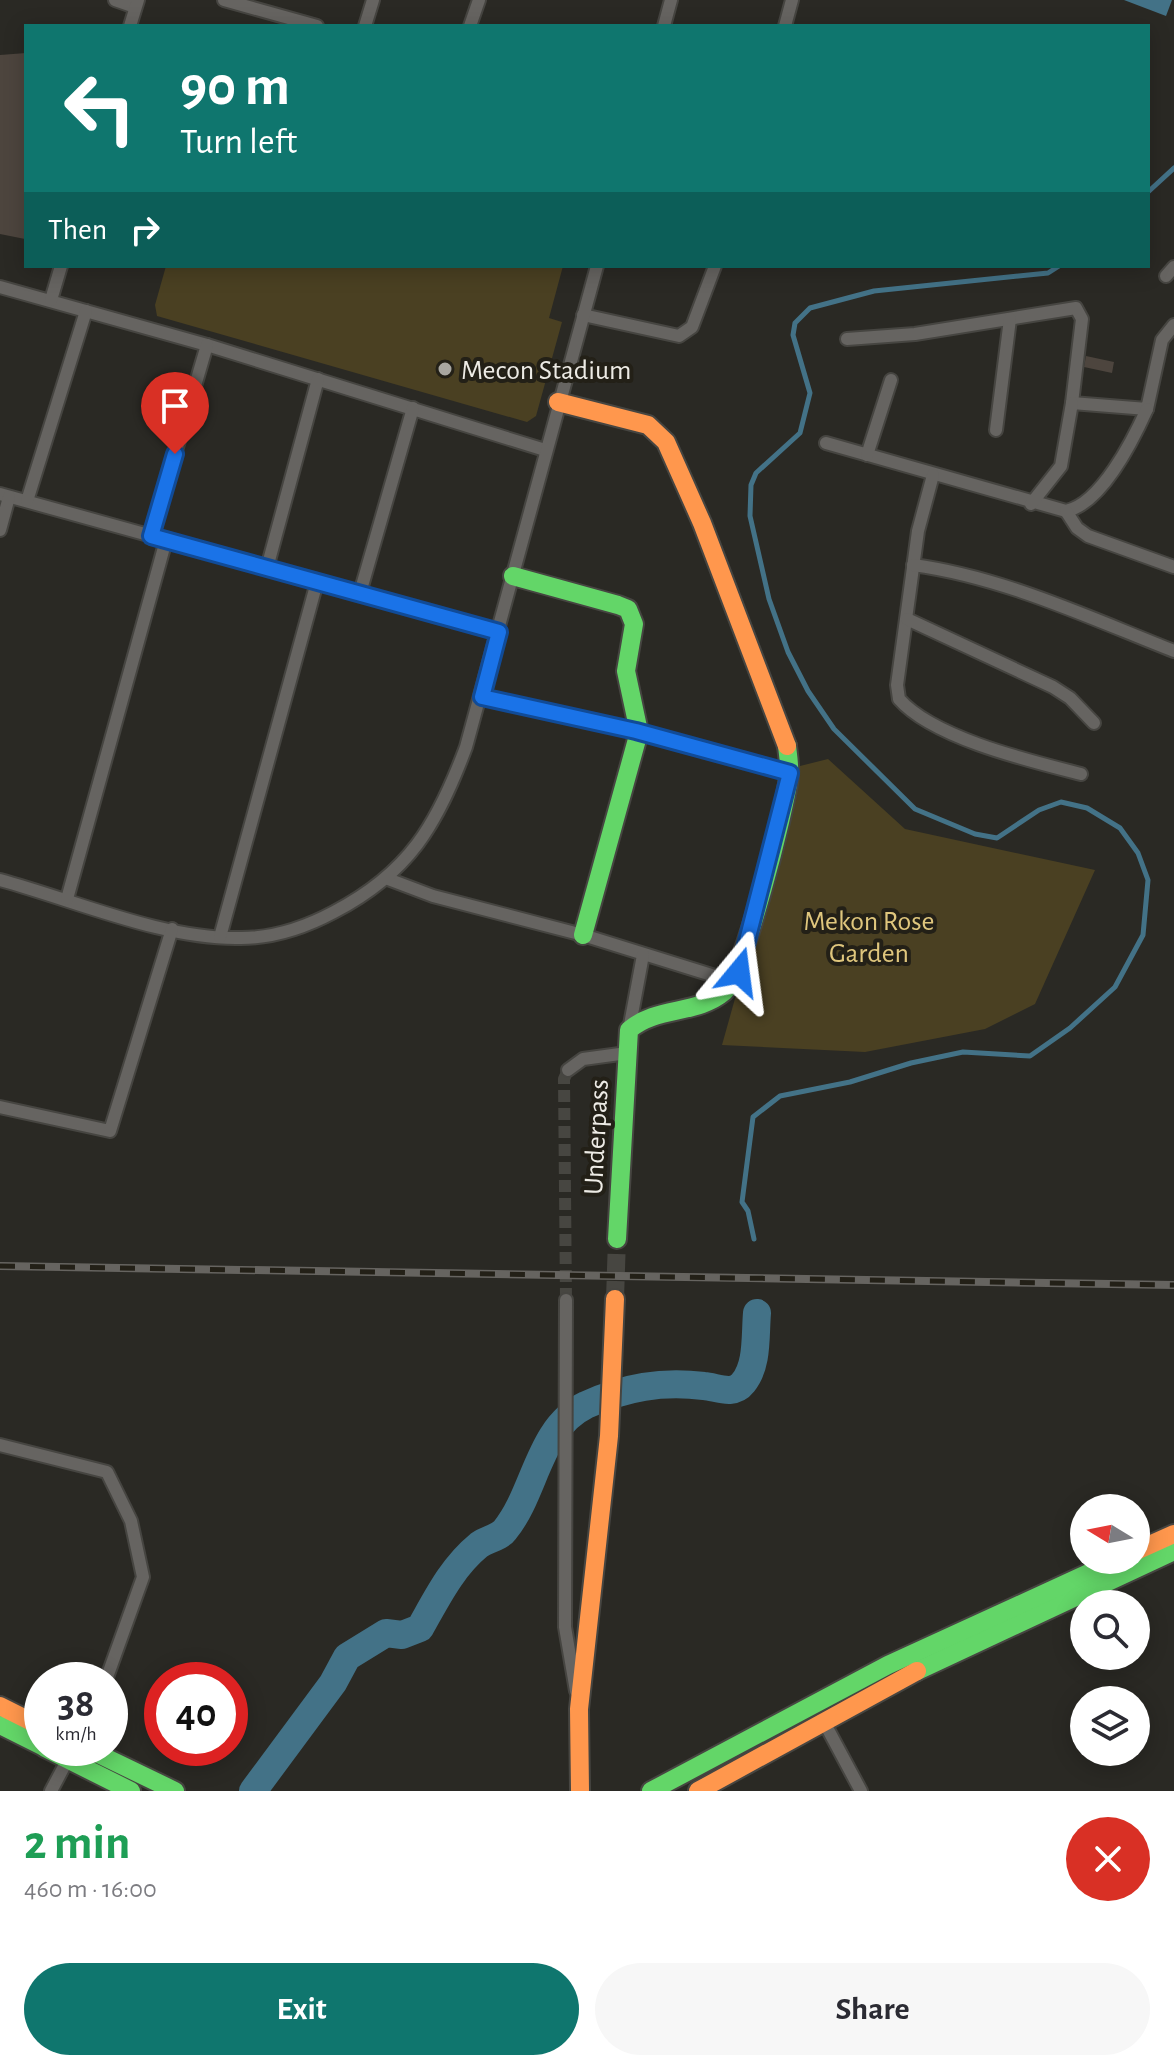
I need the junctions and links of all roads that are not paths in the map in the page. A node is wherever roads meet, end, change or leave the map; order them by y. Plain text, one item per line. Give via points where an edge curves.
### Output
1 (115, 0) edge
2 (224, 0) edge
3 (373, 0) edge
4 (479, 0) edge
5 (671, 0) edge
6 (792, 0) edge
7 (136, 3) edge
8 (253, 4) edge
9 (131, 24) edge
10 (311, 24) edge
11 (366, 24) edge
12 (471, 24) edge
13 (665, 24) edge
14 (786, 24) edge
15 (60, 268) edge
16 (596, 268) edge
17 (714, 268) edge
18 (0, 287) edge
19 (51, 300) junction
20 (86, 311) junction
21 (583, 315) junction
22 (1010, 319) junction
23 (1174, 325) edge
24 (847, 339) dead end
25 (207, 345) junction
26 (318, 379) junction
27 (891, 380) dead end
28 (558, 402) junction
29 (1072, 403) junction
30 (413, 408) junction
31 (1147, 409) junction
32 (996, 430) dead end
33 (826, 443) dead end
34 (545, 450) junction
35 (867, 455) junction
36 (933, 475) junction
37 (5, 495) edge
38 (27, 501) junction
39 (1031, 504) junction
40 (1066, 511) junction
41 (0, 530) edge
42 (151, 536) junction
43 (166, 540) junction
44 (913, 565) junction
45 (1174, 567) edge
46 (267, 568) junction
47 (513, 576) junction
48 (317, 582) junction
49 (360, 593) junction
50 (907, 619) junction
51 (499, 632) junction
52 (1174, 651) edge
53 (482, 697) junction
54 (1094, 723) dead end
55 (639, 732) junction
56 (790, 773) junction
57 (1081, 774) dead end
58 (388, 879) junction
59 (0, 880) edge
60 (67, 899) junction
61 (172, 929) junction
62 (583, 935) junction
63 (220, 937) junction
64 (643, 955) junction
65 (734, 982) junction
66 (629, 1030) junction
67 (627, 1053) junction
68 (568, 1070) dead end
69 (0, 1107) edge
70 (617, 1239) tunnel mouth
71 (615, 1299) tunnel mouth
72 (566, 1300) tunnel mouth
73 (0, 1445) edge
74 (1174, 1534) edge
75 (1150, 1545) edge
76 (1174, 1551) edge
77 (1086, 1574) edge
78 (112, 1662) edge
79 (0, 1706) edge
80 (579, 1709) junction
81 (24, 1718) edge
82 (824, 1722) junction
83 (0, 1725) edge
84 (24, 1737) edge
85 (64, 1766) edge
86 (82, 1766) edge
87 (123, 1766) edge
88 (51, 1791) edge
89 (131, 1791) edge
90 (175, 1791) edge
91 (580, 1791) edge
92 (651, 1791) edge
93 (698, 1791) edge
94 (861, 1791) edge

1 - 7 street
2 - 8 street
3 - 11 street
4 - 12 street
5 - 13 street
6 - 14 street
7 - 9 street
8 - 10 street
15 - 19 street
16 - 21 street
17 - 21 street via 692,327 679,336
18 - 19 street
19 - 20 street
20 - 25 street
20 - 38 street
21 - 28 street
22 - 24 street
22 - 29 street via 1079,309
22 - 32 street
23 - 31 street via 1162,340
25 - 26 street
25 - 42 street
26 - 30 street
26 - 46 street
27 - 35 street
28 - 34 street
28 - 56 street via 648,425 666,442 779,718
29 - 31 street
29 - 39 street via 1061,466
30 - 34 street
30 - 49 street
31 - 40 street via 1103,484
33 - 35 street
34 - 47 street
35 - 36 street
36 - 39 street
36 - 44 street
37 - 38 street
37 - 41 street
38 - 42 street
39 - 40 street
40 - 45 street via 1081,532
42 - 43 street
43 - 46 street
43 - 60 street
44 - 50 street
44 - 52 street via 1038,598
46 - 48 street
47 - 51 street
47 - 55 street via 628,609 634,624 626,671
48 - 49 street
48 - 63 street
49 - 51 street
50 - 54 street via 1053,687
50 - 57 street via 897,692 904,705 953,732
51 - 53 street
53 - 55 street
53 - 58 street via 454,780 419,843
55 - 56 street
55 - 62 street
56 - 65 street
58 - 62 street
58 - 63 street via 332,913 291,930
59 - 60 street
60 - 61 street
61 - 63 street
61 - 69 street via 110,1131
62 - 64 street
64 - 65 street
64 - 66 street
65 - 66 street via 716,1000 647,1017
66 - 67 street
67 - 68 street, Underpass via 583,1059
67 - 70 street, Underpass
71 - 80 street via 609,1436
72 - 80 street via 565,1627
73 - 78 street via 107,1472 131,1521 143,1577
74 - 75 street
76 - 82 street via 893,1682
77 - 92 street via 888,1665
79 - 81 street
80 - 91 street
82 - 93 street
82 - 94 street
83 - 84 street
85 - 88 street
86 - 89 street
87 - 90 street

